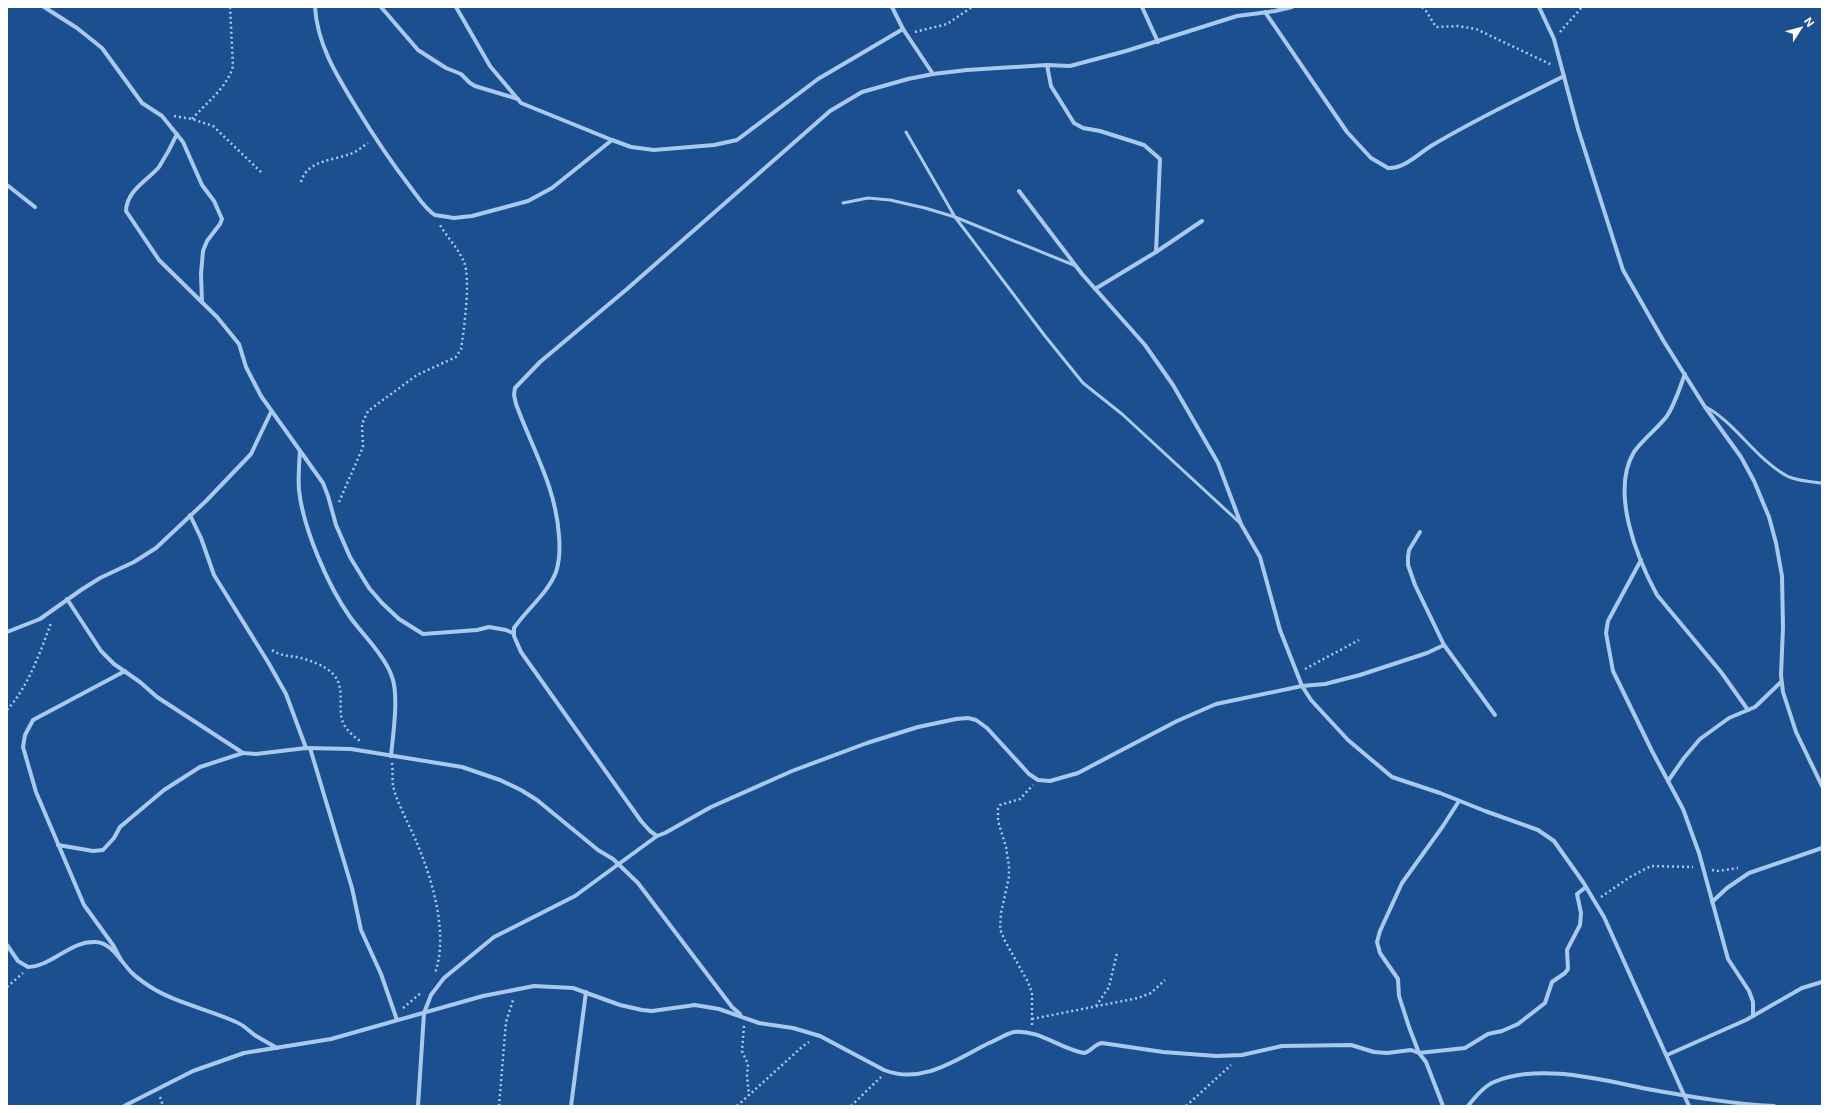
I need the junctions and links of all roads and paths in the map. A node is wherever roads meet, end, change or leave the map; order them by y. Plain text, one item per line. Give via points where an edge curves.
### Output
1 (44, 7) edge
2 (230, 7) edge
3 (314, 7) edge
4 (381, 7) edge
5 (456, 7) edge
6 (892, 7) edge
7 (972, 7) edge
8 (1142, 7) edge
9 (1292, 7) edge
10 (1422, 7) edge
11 (1540, 7) edge
12 (1582, 7) edge
13 (1265, 12) junction
14 (903, 29) junction
15 (907, 35) junction
16 (1553, 38) junction
17 (1158, 42) junction
18 (1047, 65) junction
19 (1562, 69) junction
20 (933, 74) junction
21 (1564, 76) junction
22 (518, 99) junction
23 (152, 110) junction
24 (192, 119) junction
25 (906, 132) dead end
26 (177, 134) junction
27 (375, 138) junction
28 (612, 140) junction
29 (261, 172) dead end
30 (301, 182) dead end
31 (7, 185) edge
32 (1019, 191) dead end
33 (843, 203) dead end
34 (35, 207) dead end
35 (435, 216) junction
36 (955, 217) junction
37 (1202, 221) dead end
38 (1156, 252) junction
39 (1076, 266) junction
40 (1095, 289) junction
41 (202, 302) junction
42 (1685, 374) junction
43 (1705, 407) junction
44 (271, 412) junction
45 (300, 451) junction
46 (1822, 483) edge
47 (190, 515) junction
48 (334, 516) junction
49 (1241, 524) junction
50 (1420, 532) dead end
51 (1641, 560) junction
52 (67, 600) junction
53 (56, 607) junction
54 (7, 632) edge
55 (513, 633) junction
56 (1358, 640) dead end
57 (256, 642) junction
58 (1444, 645) junction
59 (125, 671) junction
60 (1297, 674) junction
61 (1781, 682) junction
62 (1302, 686) junction
63 (7, 710) edge
64 (1748, 710) junction
65 (1496, 715) dead end
66 (308, 748) junction
67 (243, 753) junction
68 (374, 753) junction
69 (391, 756) junction
70 (1038, 780) junction
71 (1668, 781) junction
72 (1822, 786) edge
73 (1459, 801) junction
74 (657, 836) junction
75 (58, 845) junction
76 (1822, 848) edge
77 (618, 864) junction
78 (1704, 868) junction
79 (1759, 870) junction
80 (1586, 887) junction
81 (1594, 902) junction
82 (1712, 902) junction
83 (7, 945) edge
84 (1117, 953) dead end
85 (121, 960) junction
86 (32, 967) junction
87 (433, 979) dead end
88 (1165, 980) dead end
89 (1822, 982) edge
90 (7, 987) edge
91 (426, 988) dead end
92 (516, 990) junction
93 (586, 992) junction
94 (1095, 1007) junction
95 (424, 1013) junction
96 (394, 1014) junction
97 (1753, 1016) junction
98 (744, 1017) junction
99 (1032, 1018) junction
100 (397, 1020) junction
101 (1031, 1034) junction
102 (820, 1036) junction
103 (277, 1049) junction
104 (1419, 1053) junction
105 (1242, 1055) junction
106 (1667, 1055) junction
107 (887, 1072) junction
108 (749, 1095) junction
109 (1683, 1095) junction
110 (124, 1106) edge
111 (418, 1106) edge
112 (499, 1106) edge
113 (571, 1106) edge
114 (737, 1106) edge
115 (851, 1106) edge
116 (1186, 1106) edge
117 (1443, 1106) edge
118 (1468, 1106) edge
119 (1689, 1106) edge
120 (1774, 1106) edge

1 - 23 street via 102,48 142,103
2 - 24 path via 233,66 230,75 226,83
3 - 27 street via 318,30 330,61
4 - 22 street via 418,50 433,61 461,74 475,86
5 - 22 street via 490,66
6 - 14 street
7 - 15 path via 947,24
8 - 17 street
9 - 13 street
10 - 19 path via 1436,27 1458,26 1476,29
11 - 16 street
12 - 16 path via 1570,23
13 - 17 street via 1237,16
13 - 21 street via 1347,132 1371,158 1388,168 1403,165 1462,127
14 - 15 street
14 - 28 street via 818,79 737,140 714,145 654,150 631,147
15 - 20 street
16 - 19 street
17 - 18 street via 1070,66
18 - 20 street
18 - 38 street via 1051,86 1074,123 1083,128 1144,145 1160,159
19 - 21 street
20 - 55 street via 862,92 837,105 628,289 540,362 516,387 516,404 553,494 560,546 558,564 552,580 517,624
21 - 42 street via 1578,129 1622,267
22 - 28 street via 528,106
23 - 24 path
23 - 26 street via 162,116
24 - 29 path via 213,126
25 - 36 lane
26 - 41 street via 221,217 220,224 203,251
26 - 41 street via 160,164 132,193 126,210 159,260
27 - 30 path via 351,154 318,162 305,174
27 - 35 street
28 - 35 street via 552,188 528,201 472,216
31 - 34 street
32 - 39 street
33 - 36 lane via 868,198 890,200
35 - 48 path via 461,256 466,270 467,286 461,349 456,357 416,375 368,411 362,424 362,452
36 - 39 lane
36 - 49 lane via 1083,383 1122,414
37 - 38 street
38 - 40 street
39 - 40 street
40 - 49 street via 1145,345 1172,385 1218,463
41 - 44 street via 239,344 247,370
42 - 43 street
42 - 51 street via 1668,414 1639,445 1627,470 1627,516
43 - 46 lane via 1785,475 1798,480
43 - 61 street via 1754,481 1776,543 1782,590
44 - 45 street
44 - 47 street via 251,454
45 - 48 street via 326,488
45 - 69 street via 299,490 310,536 338,597 392,676 394,698
47 - 52 street via 144,557 100,578
47 - 57 street via 214,575
48 - 55 street via 350,557 368,588 412,628 431,635 489,627
49 - 60 street via 1260,557 1280,630
50 - 58 street via 1409,550 1408,565
51 - 64 street via 1657,595 1721,672
51 - 71 street via 1608,621 1608,650 1617,682
52 - 53 street
52 - 59 street via 101,651
53 - 54 street via 40,619
53 - 63 path via 36,661
55 - 74 street via 520,652 646,827
56 - 60 path
57 - 66 street via 286,694
57 - 68 path via 280,655 301,658 331,672 339,685 344,725
58 - 62 street via 1360,675 1325,684
58 - 65 street
59 - 67 street via 156,697
59 - 75 street via 36,718 25,735 23,747 26,761
60 - 62 street
61 - 64 street via 1762,702
61 - 72 street via 1790,716
62 - 70 street via 1216,704 1177,721 1078,773 1055,780
62 - 73 street via 1311,700 1348,740 1392,777
64 - 71 street via 1729,718 1700,739
66 - 67 street
66 - 68 street via 351,749
66 - 96 street via 325,794 352,888 361,930 381,974
67 - 75 street via 200,767 164,790 120,827 103,850 92,852
68 - 69 street
69 - 77 street via 462,767 500,780 537,800
69 - 87 path via 394,790 429,877 440,924 440,960
70 - 74 street via 1029,774 981,723 969,719 956,719 918,726 867,742 712,806
70 - 99 path via 1020,799 1000,805 998,814 1009,866 1000,929 1028,982 1033,1000
71 - 78 street via 1683,809
73 - 80 street via 1538,830 1550,837
73 - 104 street via 1402,883 1377,942 1380,953 1398,979 1399,996
74 - 77 street
75 - 85 street via 84,905
76 - 79 street
77 - 95 street via 575,896 504,932 483,946 444,978 431,995
77 - 98 street via 646,891 732,1007
78 - 79 path via 1718,871 1737,868
78 - 81 path via 1651,866
78 - 82 street
79 - 82 street via 1734,882
80 - 81 street
80 - 104 street via 1577,894 1581,913 1580,925 1567,950 1568,968 1552,982 1545,1003 1518,1024 1488,1034 1465,1048
81 - 106 street
82 - 97 street via 1728,959 1751,996
83 - 86 street via 22,965
84 - 94 path via 1109,987
85 - 86 street via 108,947 89,942
85 - 103 street via 137,978 164,995 236,1021
86 - 90 path
88 - 94 path via 1148,995
89 - 97 street via 1797,990
91 - 96 path
92 - 93 street via 534,986 555,986
92 - 95 street via 483,996
92 - 112 path via 506,1022
93 - 98 street via 642,1010 702,1005
93 - 113 street
94 - 99 path
95 - 100 street
95 - 111 street
96 - 100 street
97 - 106 street
98 - 102 street via 759,1023 793,1028
98 - 108 path via 742,1042 744,1057 748,1064
99 - 101 path
100 - 103 street via 331,1039
101 - 105 street via 1084,1053 1102,1043 1163,1052
101 - 107 street via 1011,1033 924,1074 910,1076
102 - 107 street
102 - 108 path via 802,1046
103 - 110 street via 244,1053 193,1070
104 - 105 street via 1411,1050 1396,1053 1374,1052 1351,1045 1282,1046
104 - 117 street via 1426,1062
105 - 116 path
106 - 109 street
107 - 115 path
108 - 114 path
109 - 118 street via 1581,1076 1533,1074 1504,1078 1492,1083
109 - 119 street
109 - 120 street

